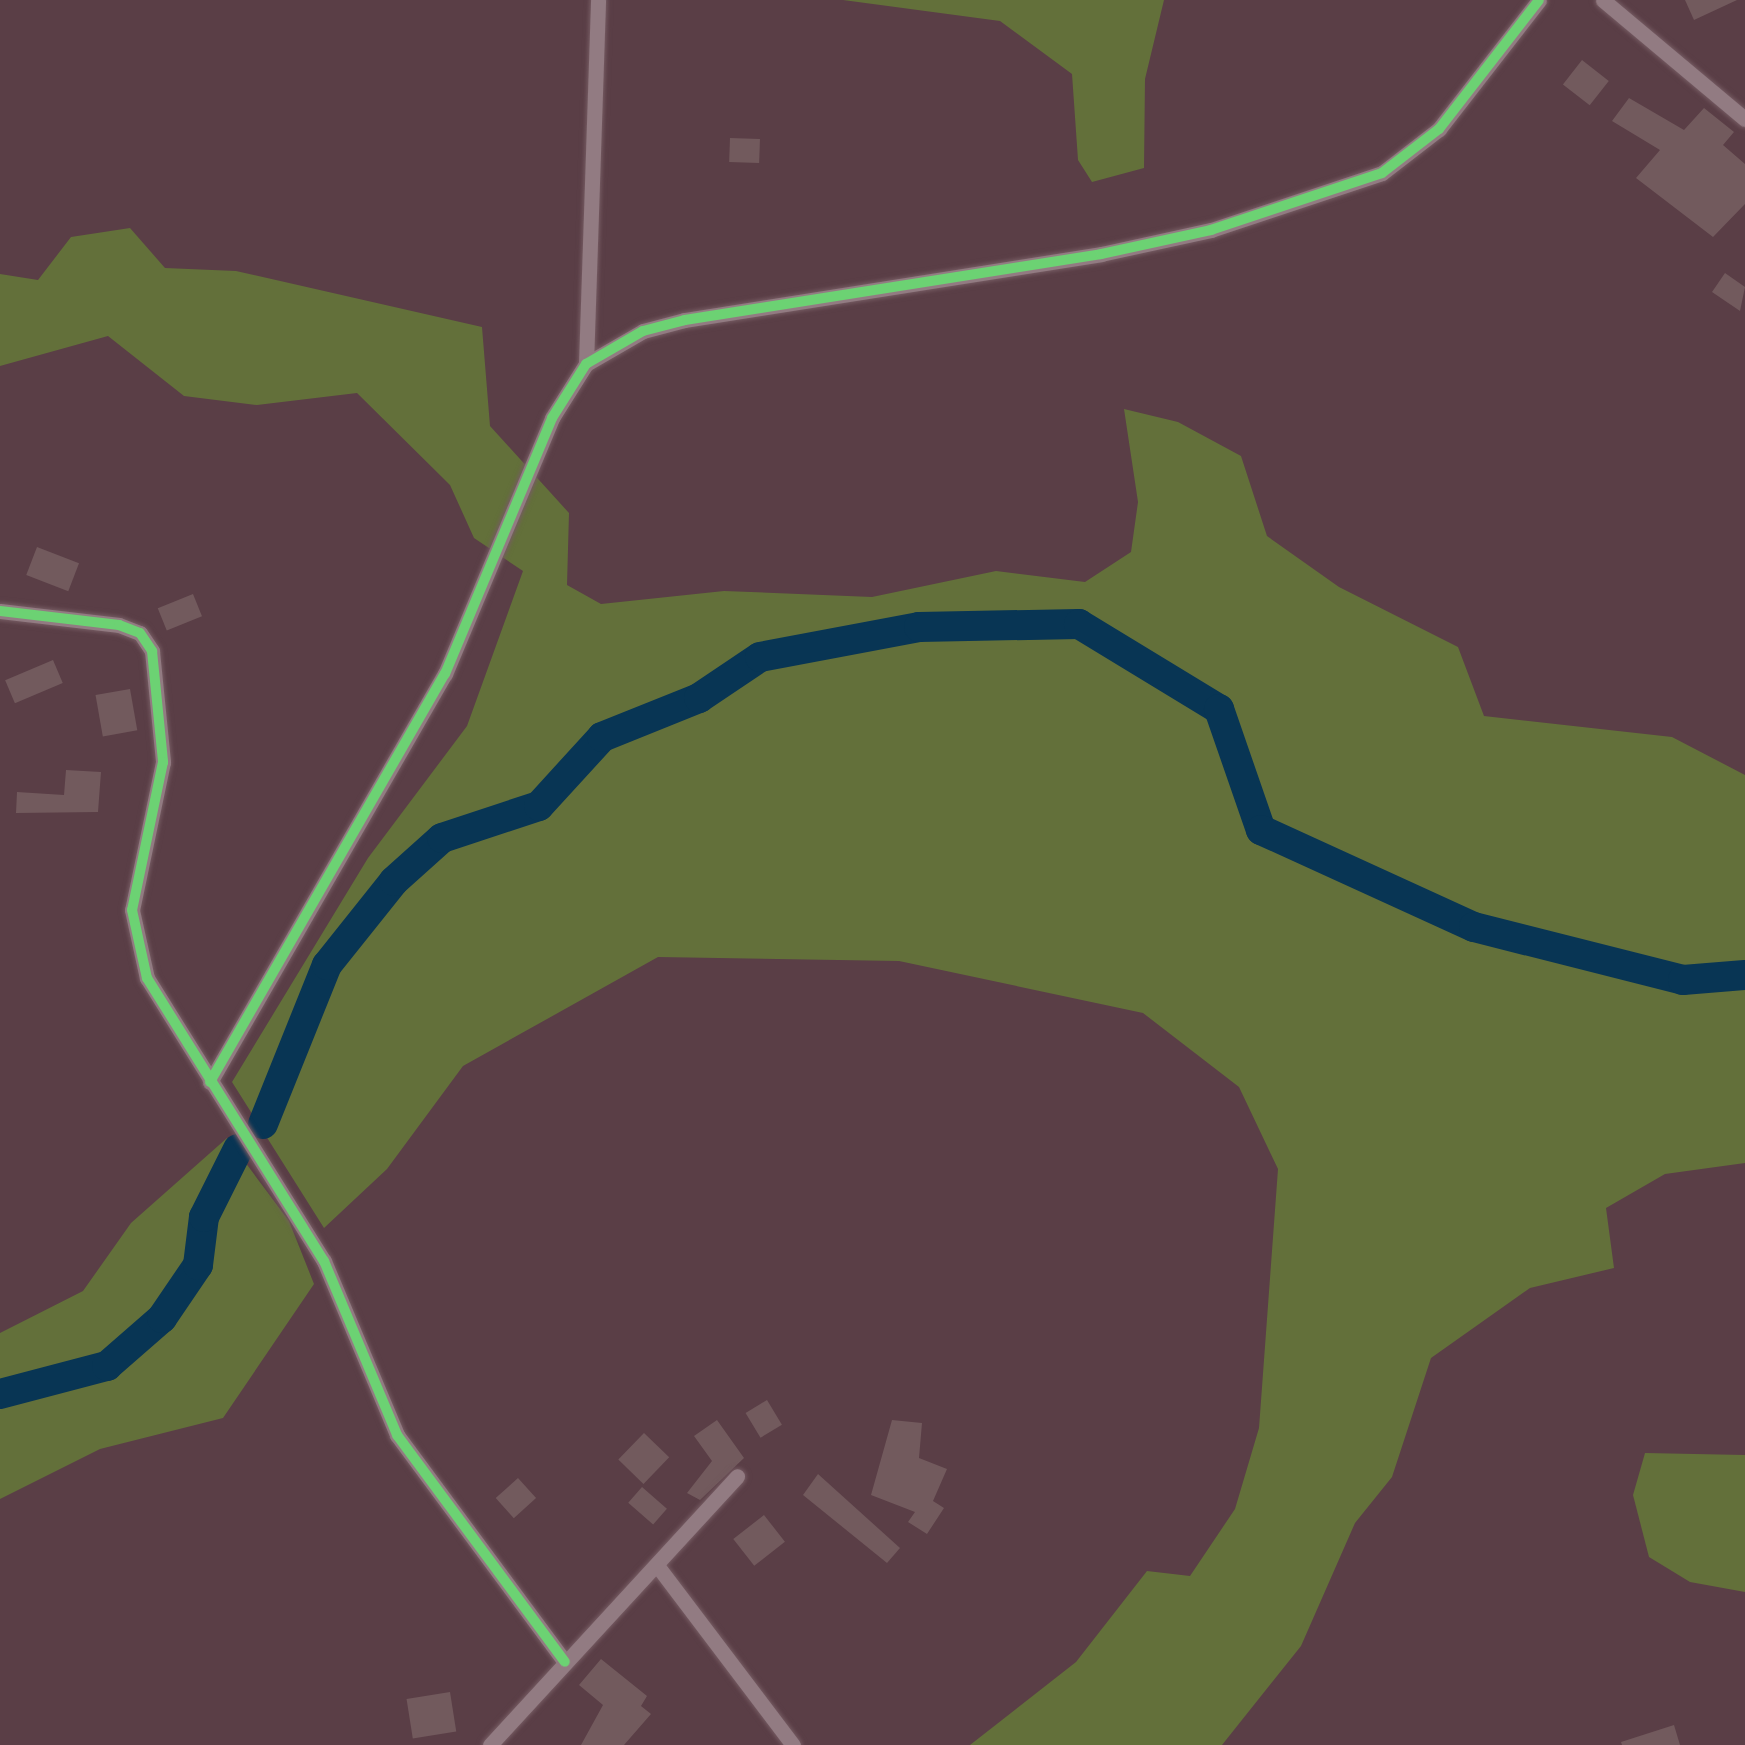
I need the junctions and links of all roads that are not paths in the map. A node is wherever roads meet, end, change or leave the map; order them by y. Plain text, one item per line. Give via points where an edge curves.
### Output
1 (598, 0) edge
2 (1540, 0) edge
3 (1602, 0) edge
4 (1745, 118) edge
5 (586, 364) junction
6 (0, 611) edge
7 (210, 1082) junction
8 (737, 1476) dead end
9 (660, 1568) junction
10 (565, 1662) junction
11 (490, 1745) edge
12 (793, 1745) edge

1 - 5 street
2 - 5 street via 1439,129 1382,173 1210,230 1102,254 643,330
3 - 4 street
5 - 7 street via 552,418 445,674
6 - 7 street via 119,625 140,633 152,651 163,762 135,882 134,937 147,978
7 - 10 street via 324,1261 397,1435
8 - 9 street
9 - 10 street
9 - 12 street
10 - 11 street

